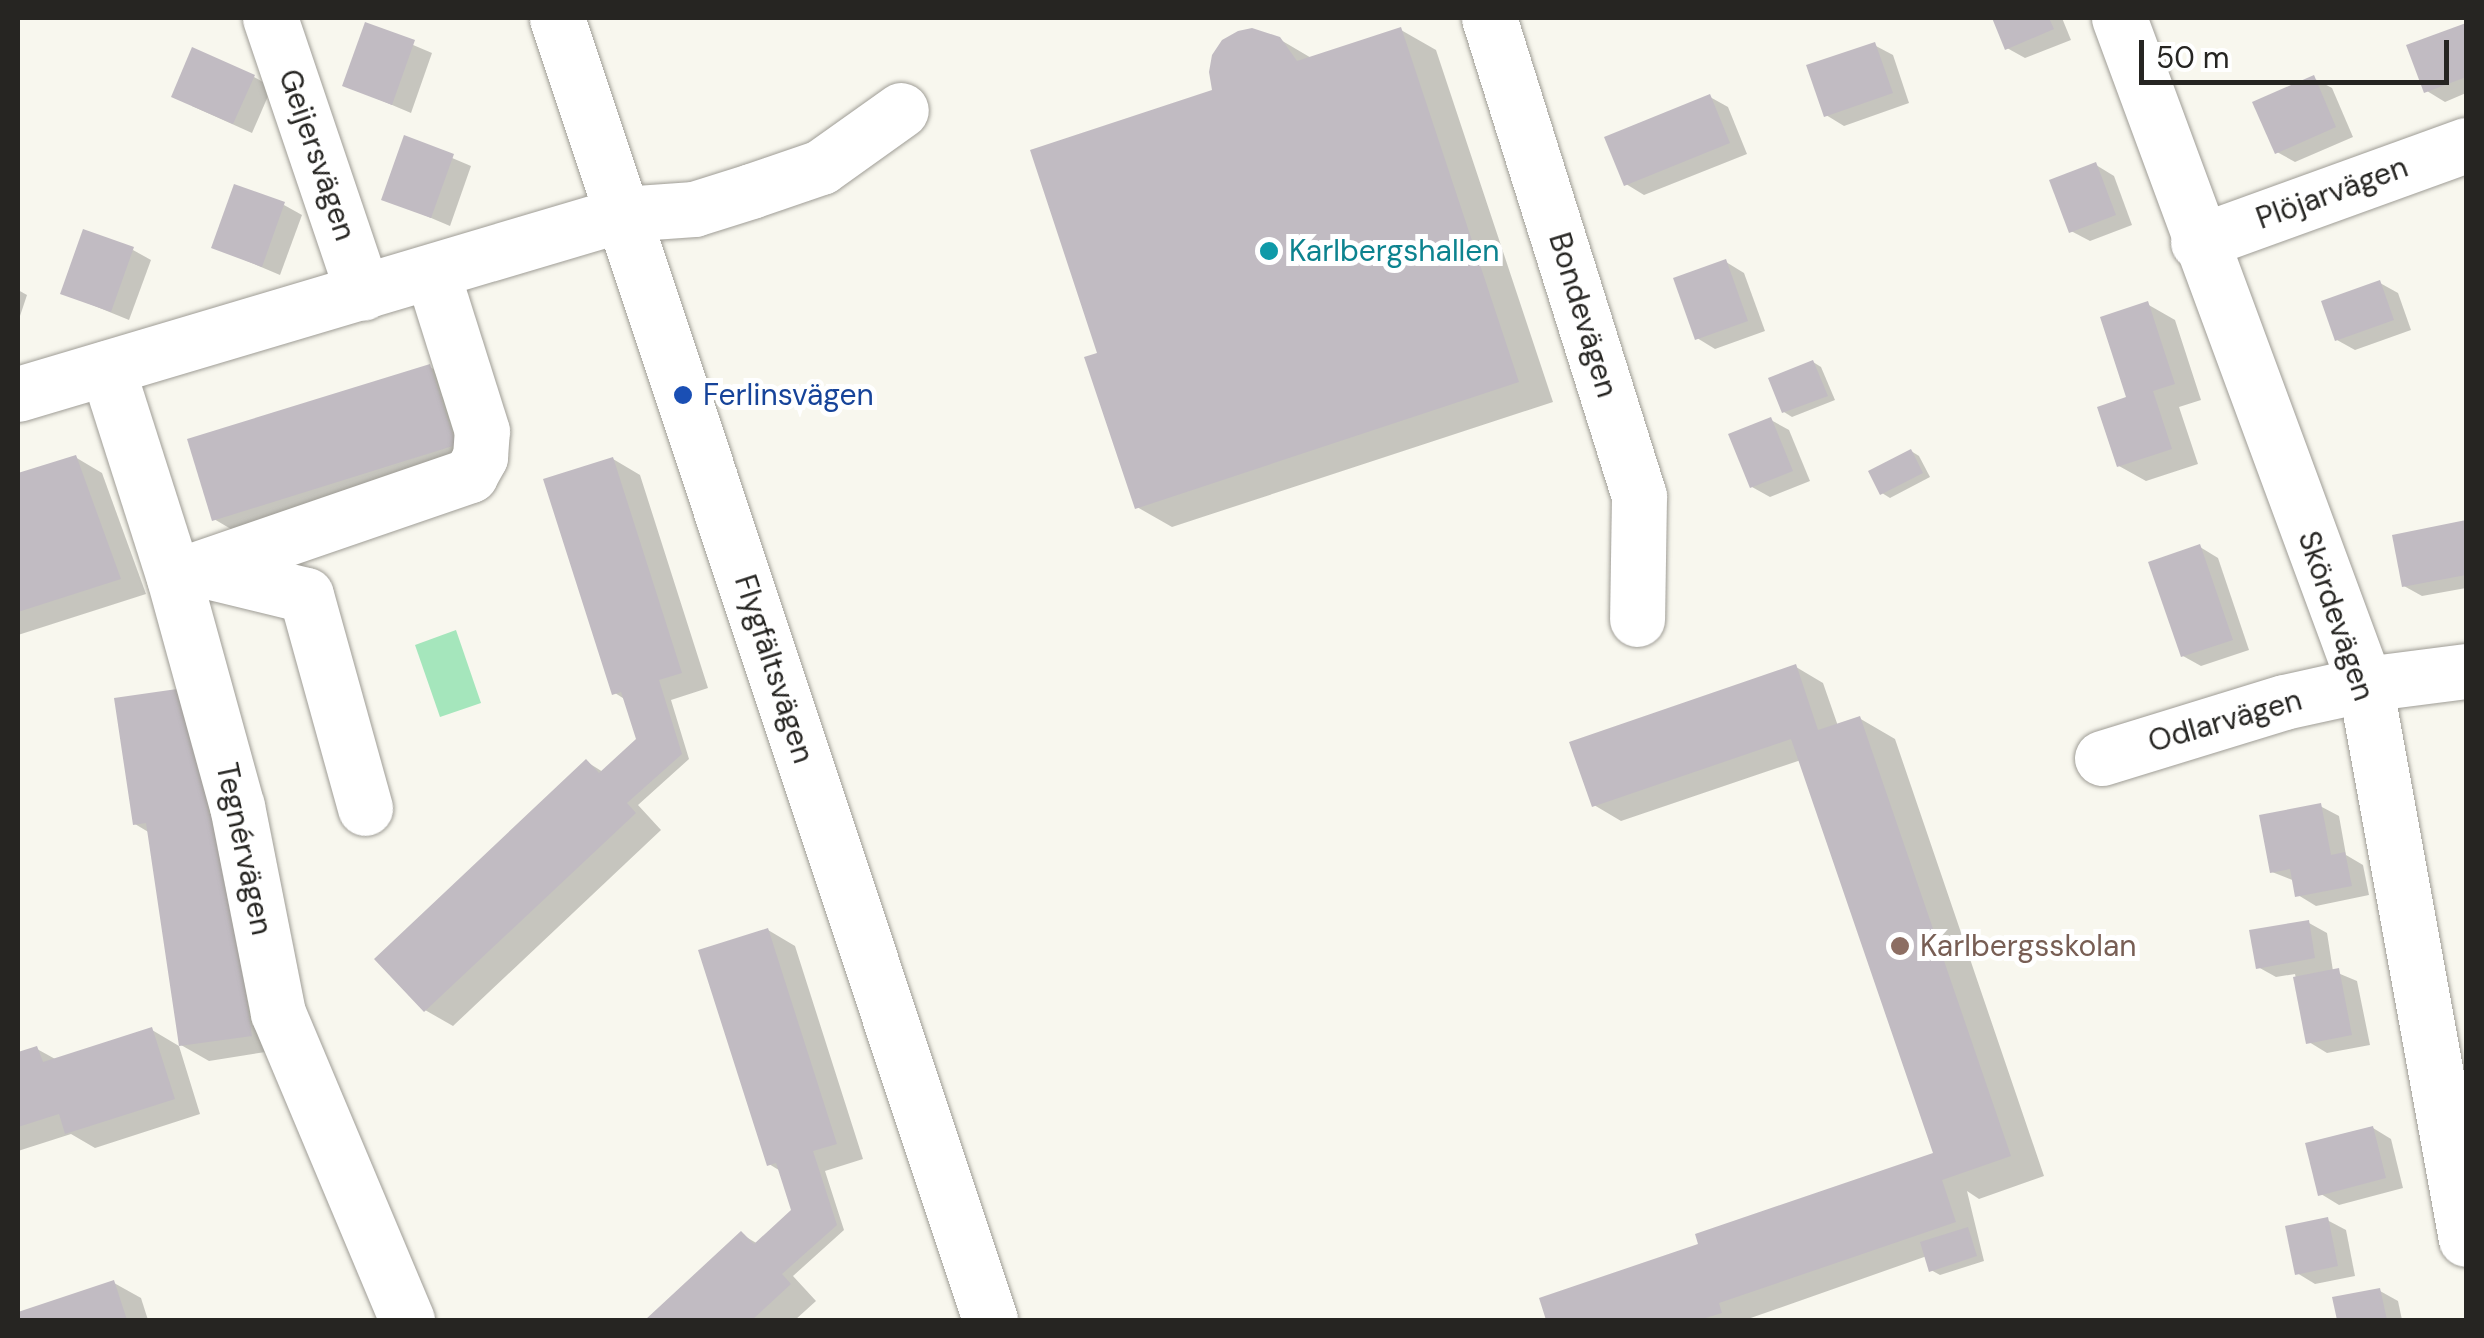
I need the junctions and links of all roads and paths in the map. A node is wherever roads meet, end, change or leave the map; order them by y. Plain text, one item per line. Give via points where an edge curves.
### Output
1 (270, 18) edge
2 (557, 18) edge
3 (1489, 18) edge
4 (2119, 18) edge
5 (901, 110) dead end
6 (2466, 146) edge
7 (622, 214) junction
8 (2198, 242) junction
9 (432, 272) junction
10 (363, 293) junction
11 (108, 368) junction
12 (18, 394) edge
13 (187, 573) junction
14 (1637, 619) dead end
15 (2466, 671) edge
16 (2365, 684) junction
17 (2102, 758) dead end
18 (365, 808) dead end
19 (2466, 1239) edge
20 (406, 1320) edge
21 (990, 1320) edge

1 - 10 street, Geijersvägen
2 - 7 street, Flygfältsvägen
3 - 14 street, Bondevägen via 1640,496
4 - 8 street, Skördevägen
5 - 7 street via 821,167 694,209
6 - 8 street, Plöjarvägen
7 - 9 street
7 - 21 street, Flygfältsvägen
8 - 16 street, Skördevägen
9 - 10 street
9 - 13 street via 482,431 470,475
10 - 11 street
11 - 12 street
11 - 13 street, Tegnérvägen
13 - 18 street via 306,594
13 - 20 street, Tegnérvägen via 278,1013
15 - 16 street, Odlarvägen
16 - 17 street, Odlarvägen
16 - 19 street, Skördevägen

